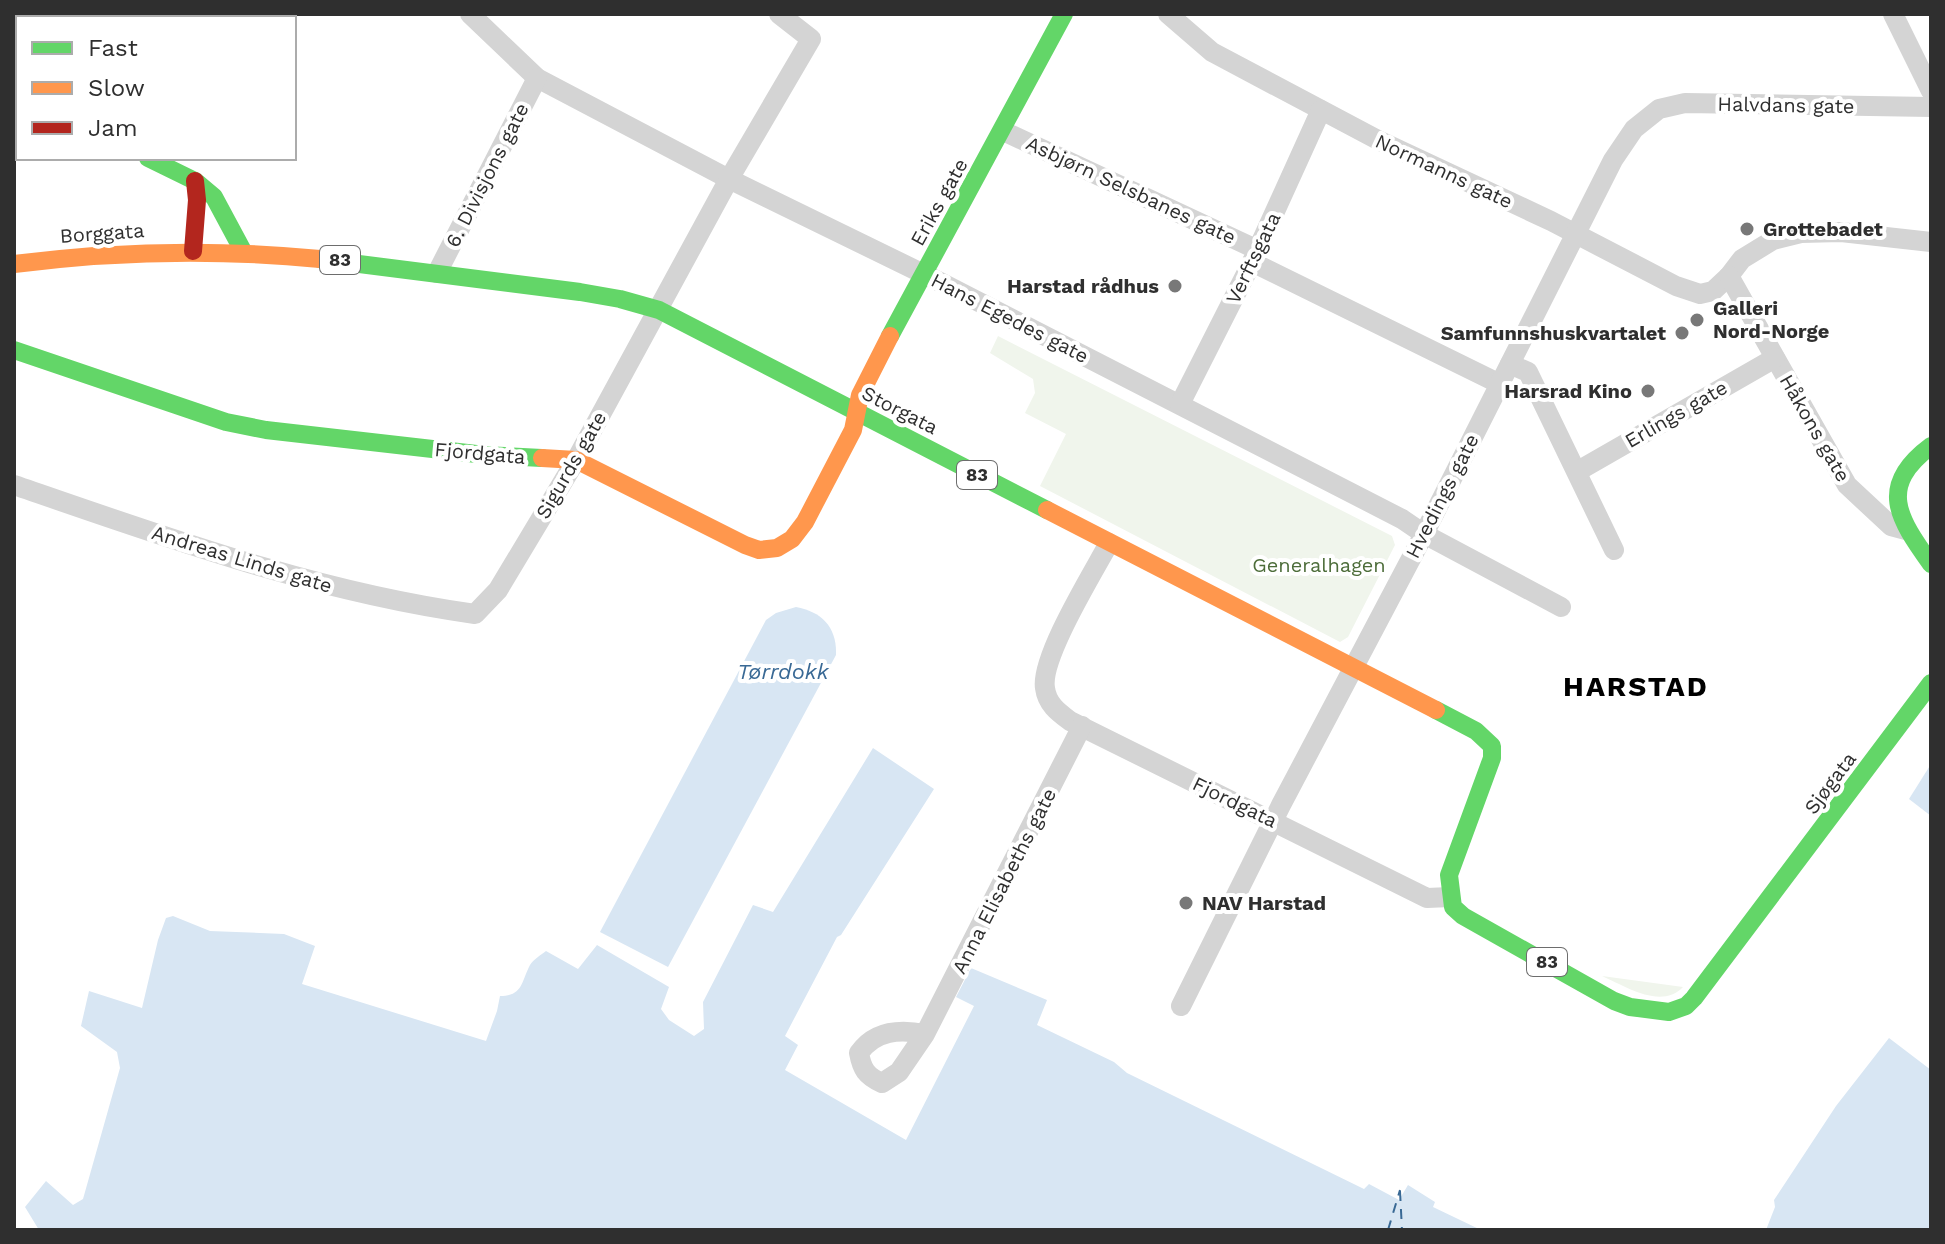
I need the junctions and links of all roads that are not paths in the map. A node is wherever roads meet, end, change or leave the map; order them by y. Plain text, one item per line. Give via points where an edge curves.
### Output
1 (470, 14) edge
2 (779, 14) edge
3 (1064, 14) edge
4 (1168, 14) edge
5 (1893, 14) edge
6 (537, 78) junction
7 (1931, 91) edge
8 (1931, 107) edge
9 (1321, 110) junction
10 (1646, 120) joint
11 (1003, 131) junction
12 (152, 160) edge
13 (729, 179) junction
14 (195, 181) junction
15 (1574, 233) junction
16 (1931, 242) edge
17 (193, 251) junction
18 (243, 251) junction
19 (1255, 256) junction
20 (14, 264) edge
21 (437, 273) junction
22 (925, 275) junction
23 (1729, 276) junction
24 (659, 310) junction
25 (14, 350) edge
26 (1775, 358) junction
27 (1510, 364) junction
28 (1500, 384) junction
29 (1180, 404) junction
30 (856, 412) junction
31 (1931, 446) edge
32 (576, 460) junction
33 (1931, 461) edge
34 (1578, 471) junction
35 (14, 485) edge
36 (1908, 489) junction
37 (1855, 494) junction
38 (1906, 530) junction
39 (1424, 534) junction
40 (1109, 543) junction
41 (1614, 550) dead end
42 (1931, 564) edge
43 (1561, 607) dead end
44 (475, 614) joint
45 (1353, 668) junction
46 (1931, 685) edge
47 (1082, 726) junction
48 (1274, 821) junction
49 (1450, 897) junction
50 (1181, 1006) dead end
51 (925, 1034) dead end

1 - 6 street, Hans Egedes gate
2 - 13 street, Sigurds gate via 811,39
3 - 11 main road, Eriks gate
4 - 9 street, Normanns gate via 1212,52
5 - 7 street
6 - 13 street, Hans Egedes gate
6 - 21 street, 6. Divisjons gate
8 - 10 street, Halvdans gate via 1685,103 1659,109
9 - 15 street, Normanns gate
9 - 19 street, Verftsgata
10 - 15 street, Hvedings gate via 1613,160
11 - 19 street, Asbjørn Selsbanes gate
11 - 22 main road, Eriks gate
12 - 14 main road
13 - 22 street, Hans Egedes gate
13 - 24 street, Sigurds gate
14 - 17 main road
14 - 18 main road via 214,197
15 - 23 street, Normanns gate via 1700,294 1713,291
15 - 27 street, Hvedings gate
16 - 23 street via 1801,233 1773,240 1742,259
17 - 18 main road, Storgata / 83
17 - 20 main road, Borggata / 83
18 - 21 main road, Storgata / 83
19 - 28 street, Asbjørn Selsbanes gate
19 - 29 street, Verftsgata
21 - 24 main road, Storgata / 83 via 634,301
22 - 29 street, Hans Egedes gate
22 - 30 main road, Eriks gate via 860,395
23 - 26 street, Håkons gate
24 - 30 main road, Storgata / 83
24 - 32 street, Sigurds gate
25 - 32 main road, Fjordgata via 226,422 266,430
26 - 34 street, Erlings gate
26 - 37 street, Håkons gate
27 - 28 street, Hvedings gate
27 - 34 street via 1528,372
28 - 39 street, Hvedings gate
29 - 39 street, Hans Egedes gate
30 - 32 main road, Fjordgata via 853,430 805,522 777,548 745,545
30 - 40 main road, Storgata / 83
31 - 36 main road via 1903,472
32 - 44 street, Sigurds gate via 498,590
33 - 36 main road
34 - 41 street
35 - 44 street, Andreas Linds gate via 308,581
36 - 37 street, Håkons gate
36 - 38 main road via 1898,502
37 - 38 street, Håkons gate via 1891,526
38 - 42 main road
39 - 43 street, Hans Egedes gate
39 - 45 street, Hvedings gate
40 - 45 main road, Storgata / 83
40 - 47 street, Fjordgata via 1050,656 1044,679 1052,707
45 - 48 street, Hvedings gate
45 - 49 main road, Storgata / 83 via 1461,722 1492,746 1487,776 1449,875
46 - 49 main road, Sjøgata / 83 via 1694,998 1678,1010 1660,1013 1630,1007 1598,992 1463,916
47 - 48 street, Fjordgata
47 - 51 street, Anna Elisabeths gate
48 - 49 street, Fjordgata via 1427,898
48 - 50 street, Hvedings gate

